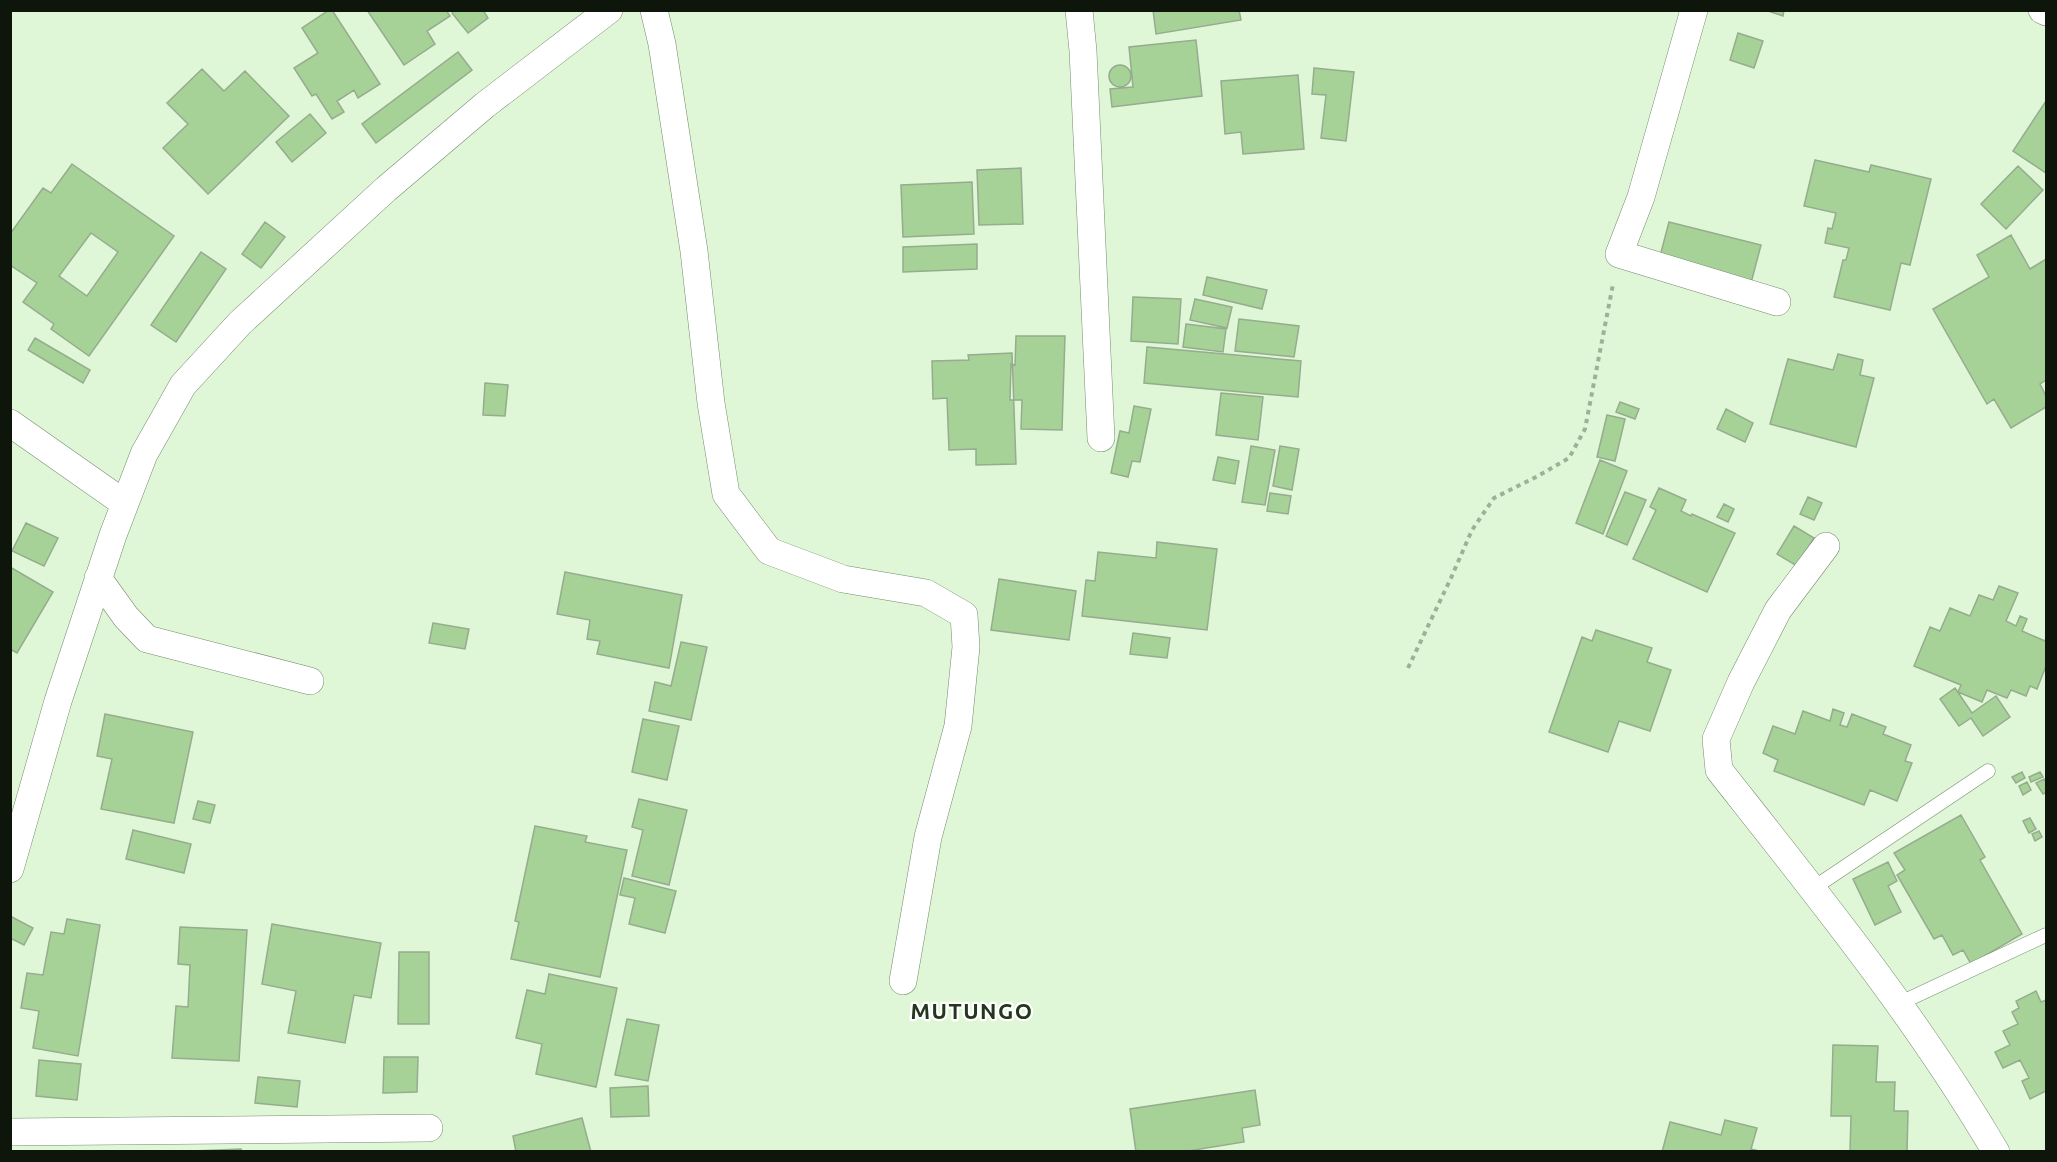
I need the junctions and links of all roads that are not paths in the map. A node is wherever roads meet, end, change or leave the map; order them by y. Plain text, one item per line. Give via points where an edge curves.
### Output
1 (609, 10) edge
2 (654, 10) edge
3 (1079, 10) edge
4 (1694, 10) edge
5 (2042, 10) edge
6 (2046, 12) edge
7 (1777, 302) dead end
8 (10, 423) edge
9 (1101, 438) dead end
10 (124, 503) junction
11 (1826, 546) dead end
12 (98, 578) junction
13 (310, 681) dead end
14 (1988, 771) dead end
15 (10, 870) edge
16 (1812, 889) junction
17 (2046, 934) edge
18 (903, 981) dead end
19 (1899, 1004) junction
20 (429, 1128) dead end
21 (10, 1132) edge
22 (1996, 1152) edge

1 - 10 street via 485,105 240,323 183,385 144,454
2 - 18 street via 694,251 726,494 769,551 843,579 926,593 964,615 966,647 958,726 928,837
3 - 9 street
4 - 7 street via 1641,197 1618,254
5 - 6 street
8 - 10 street
10 - 12 street
11 - 16 street via 1778,610 1716,739 1719,770
12 - 13 street via 147,639
12 - 15 street
14 - 16 lane
16 - 19 street
17 - 19 lane
19 - 22 street
20 - 21 street

